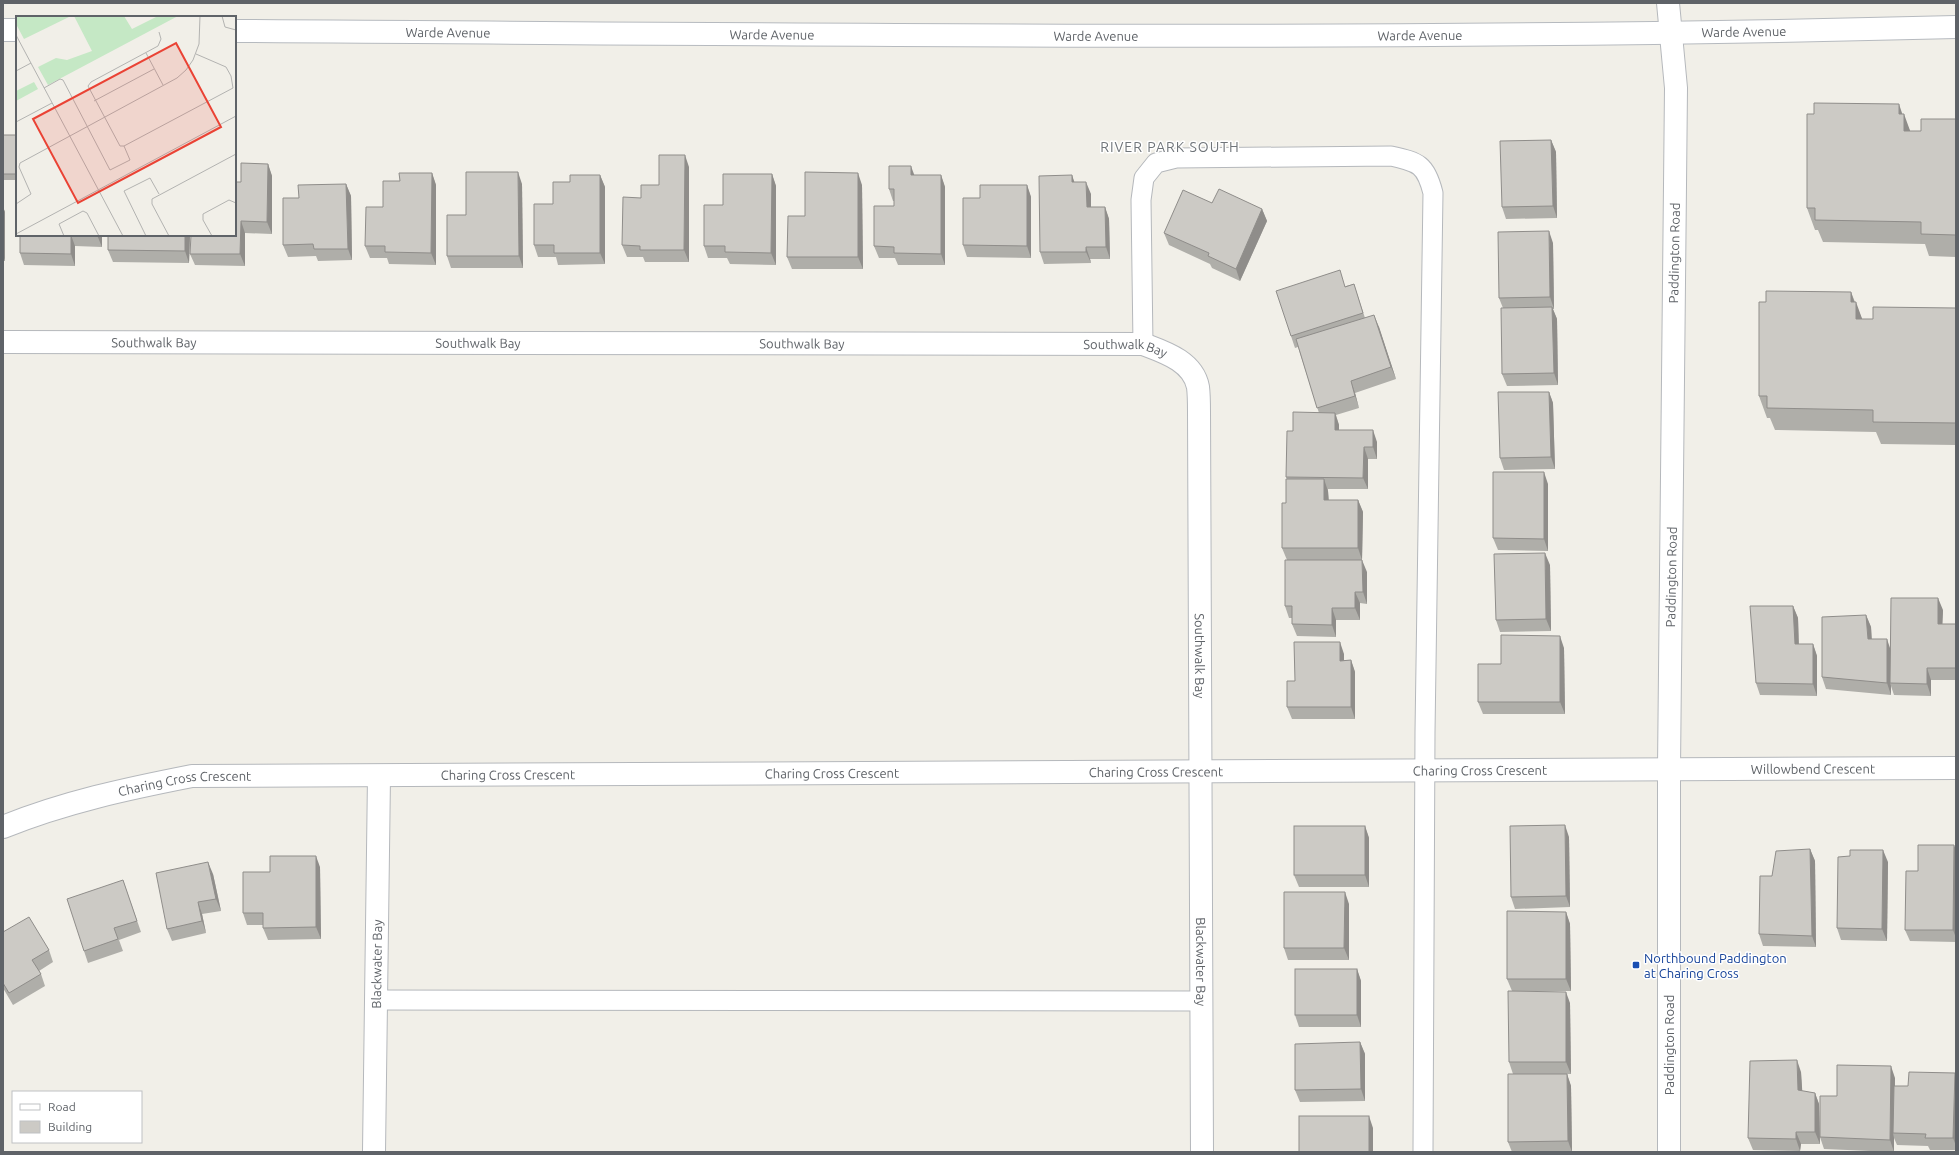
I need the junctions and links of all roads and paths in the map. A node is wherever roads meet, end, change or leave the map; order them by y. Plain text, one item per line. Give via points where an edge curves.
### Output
1 (1668, 3) edge
2 (1956, 28) edge
3 (3, 30) edge
4 (16, 30) edge
5 (236, 31) edge
6 (1670, 34) junction
7 (3, 342) edge
8 (1143, 344) junction
9 (1669, 768) junction
10 (1956, 768) edge
11 (1424, 770) junction
12 (1199, 771) junction
13 (379, 776) junction
14 (3, 827) edge
15 (376, 1000) junction
16 (1201, 1001) junction
17 (374, 1152) edge
18 (1202, 1152) edge
19 (1423, 1152) edge
20 (1669, 1152) edge

1 - 6 street, Paddington Road
2 - 6 street, Warde Avenue
3 - 4 street
5 - 6 street, Warde Avenue via 1318,36
6 - 9 street, Paddington Road via 1676,88
7 - 8 street, Southwalk Bay
8 - 11 lane via 1141,200 1144,178 1156,163 1176,158 1391,156 1413,161 1428,176 1432,193
8 - 12 street, Southwalk Bay via 1170,354 1191,370 1198,386 1201,732
9 - 10 street, Willowbend Crescent
9 - 11 street, Charing Cross Crescent
9 - 20 street, Paddington Road
11 - 12 street, Charing Cross Crescent
11 - 19 lane
12 - 13 street, Charing Cross Crescent
12 - 16 street, Blackwater Bay
13 - 14 street, Charing Cross Crescent via 192,776 117,790 40,812
13 - 15 street, Blackwater Bay
15 - 16 lane
15 - 17 street, Blackwater Bay
16 - 18 street, Blackwater Bay

